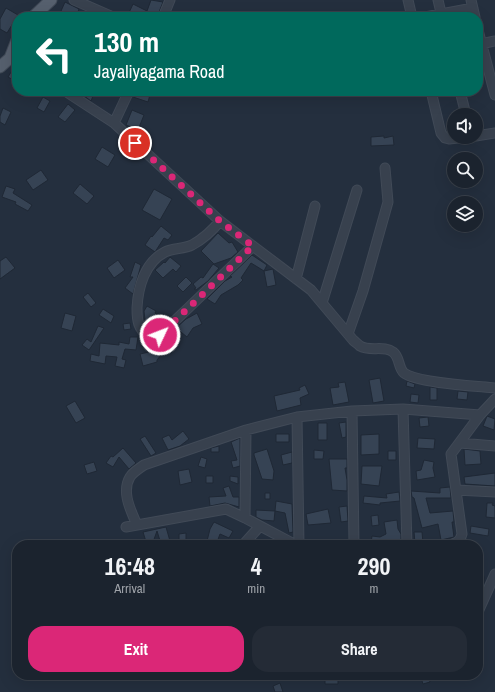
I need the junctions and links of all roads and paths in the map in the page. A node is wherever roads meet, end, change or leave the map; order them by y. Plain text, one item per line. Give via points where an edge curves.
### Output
1 (50, 0) edge
2 (74, 0) edge
3 (170, 0) edge
4 (408, 0) edge
5 (438, 0) edge
6 (473, 8) edge
7 (38, 12) edge
8 (102, 12) edge
9 (165, 12) edge
10 (411, 12) edge
11 (441, 12) edge
12 (458, 12) edge
13 (495, 41) edge
14 (483, 44) edge
15 (483, 48) edge
16 (12, 61) edge
17 (0, 67) edge
18 (495, 95) edge
19 (73, 96) edge
20 (127, 96) edge
21 (431, 96) edge
22 (461, 96) edge
23 (464, 108) edge
24 (114, 123) junction
25 (495, 133) edge
26 (483, 135) edge
27 (447, 138) edge
28 (385, 168) dead end
29 (357, 190) dead end
30 (315, 206) dead end
31 (220, 221) junction
32 (253, 246) junction
33 (296, 279) junction
34 (322, 303) junction
35 (348, 334) junction
36 (495, 388) edge
37 (495, 399) edge
38 (403, 409) junction
39 (352, 411) junction
40 (480, 415) junction
41 (297, 417) junction
42 (246, 430) junction
43 (460, 442) junction
44 (495, 446) edge
45 (456, 490) junction
46 (495, 492) edge
47 (245, 518) junction
48 (137, 525) junction
49 (260, 526) junction
50 (126, 527) dead end
51 (247, 540) edge
52 (287, 540) edge
53 (299, 540) edge
54 (354, 540) edge
55 (407, 540) edge
56 (461, 540) edge
57 (495, 574) edge
58 (483, 601) edge

1 - 7 main road
2 - 8 street
3 - 9 street
4 - 10 street
5 - 11 street
6 - 12 street
13 - 14 street
15 - 18 street
16 - 17 main road
19 - 24 street
20 - 24 street
21 - 27 street via 441,133
22 - 23 street
24 - 31 street
25 - 26 street
28 - 35 street via 388,202 366,283
29 - 34 street
30 - 33 street
31 - 32 street
31 - 32 street via 210,232 190,246 164,252 147,266 138,297 138,325 142,332 149,337 160,335
32 - 33 street
33 - 34 street via 311,290
34 - 35 street
35 - 36 street via 361,346 393,352 403,372 408,375 427,380
37 - 40 street
38 - 39 street
38 - 40 street
38 - 55 street
39 - 41 street
39 - 54 street
40 - 43 street
41 - 42 street
41 - 53 street
42 - 47 street
42 - 48 street via 144,465 131,476 126,492
43 - 44 street
43 - 45 street via 451,454
45 - 46 street
45 - 56 street
47 - 48 street via 226,509
47 - 49 street
48 - 50 street
49 - 51 street
49 - 52 street
57 - 58 street

